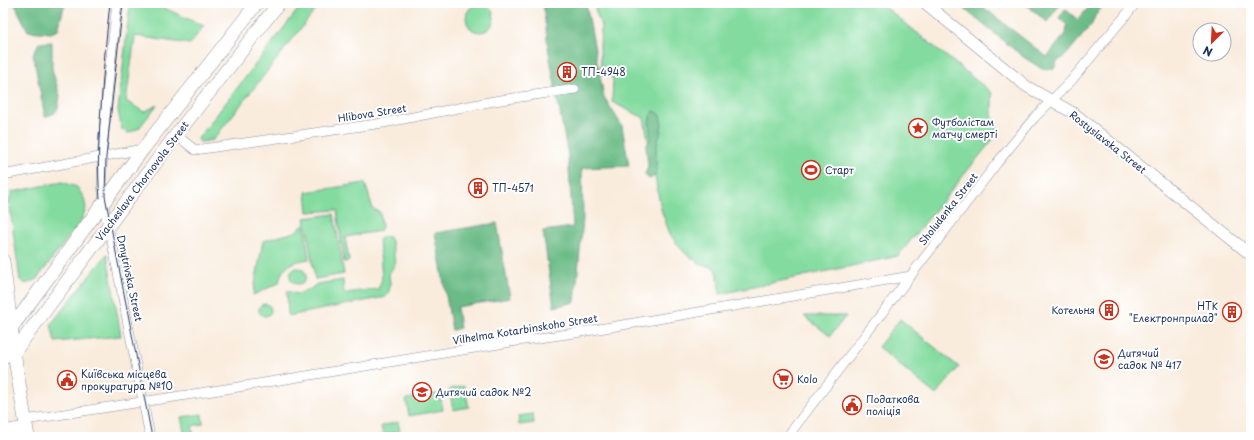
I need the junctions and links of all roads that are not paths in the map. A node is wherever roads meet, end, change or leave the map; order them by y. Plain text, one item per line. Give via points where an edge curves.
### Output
1 (117, 3) edge
2 (256, 3) edge
3 (279, 3) edge
4 (925, 3) edge
5 (1136, 3) edge
6 (575, 89) dead end
7 (1051, 100) junction
8 (176, 135) junction
9 (143, 150) junction
10 (102, 158) junction
11 (3, 175) edge
12 (103, 204) junction
13 (108, 227) junction
14 (1251, 255) edge
15 (3, 261) edge
16 (911, 276) junction
17 (12, 327) junction
18 (9, 349) edge
19 (3, 357) edge
20 (143, 401) junction
21 (26, 428) edge
22 (3, 432) edge
23 (150, 437) edge
24 (788, 437) edge

1 - 10 street, Dmytrivska Street
2 - 9 main road, Viacheslava Chornovola Street
3 - 8 main road, Viacheslava Chornovola Street
4 - 7 street, Rostyslavska Street via 1026,86
5 - 7 street, Sholudenka Street via 1071,81
6 - 8 street, Hlibova Street via 494,101 383,123 195,150
7 - 14 street, Rostyslavska Street via 1075,114
7 - 16 street, Sholudenka Street via 997,163
8 - 13 main road, Viacheslava Chornovola Street
9 - 10 street
9 - 12 main road, Viacheslava Chornovola Street
10 - 11 street
10 - 12 street, Dmytrivska Street
12 - 13 street, Dmytrivska Street
12 - 17 main road, Viacheslava Chornovola Street
13 - 18 main road, Viacheslava Chornovola Street
13 - 20 street, Dmytrivska Street
15 - 17 main road
16 - 20 street, Vilhelma Kotarbinskoho Street via 575,333
16 - 24 street, Sholudenka Street
17 - 18 main road, Viacheslava Chornovola Street
18 - 19 main road, Viacheslava Chornovola Street
18 - 21 main road
20 - 21 street, Vilhelma Kotarbinskoho Street
20 - 23 street, Dmytrivska Street
21 - 22 main road

